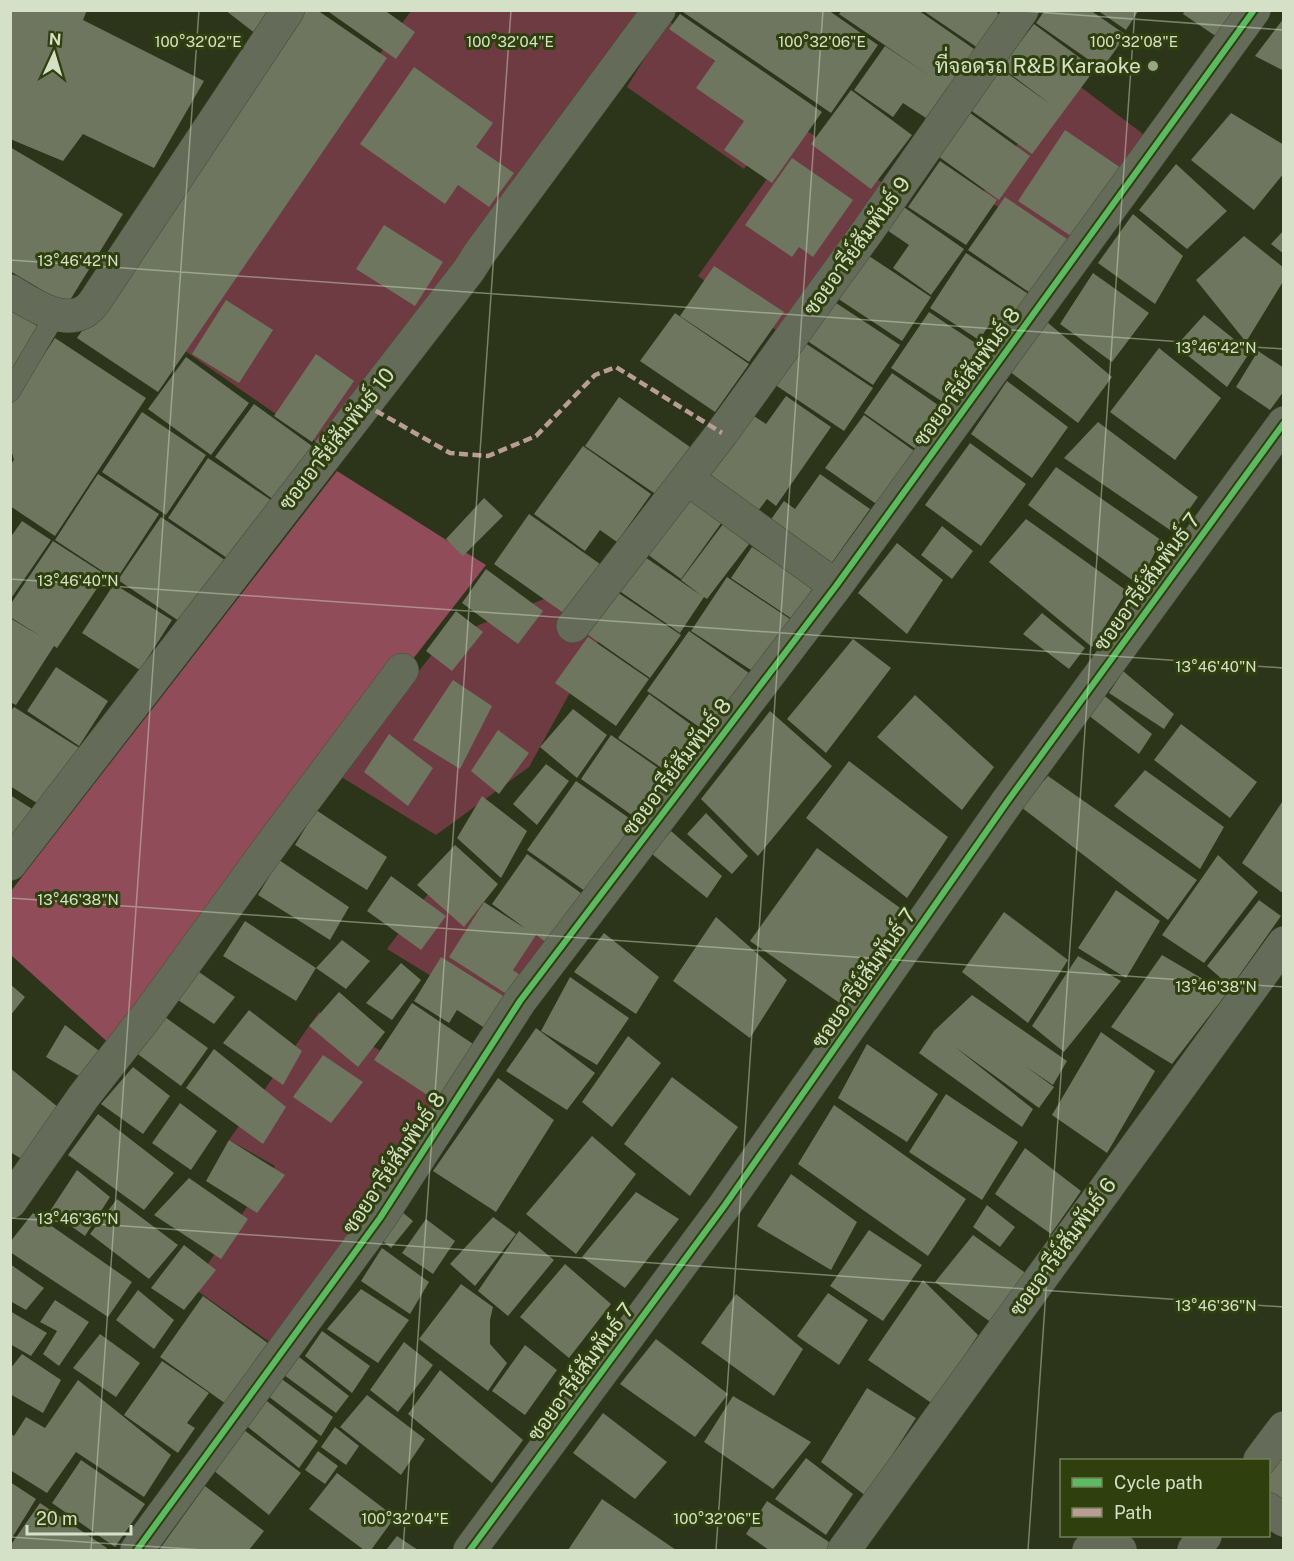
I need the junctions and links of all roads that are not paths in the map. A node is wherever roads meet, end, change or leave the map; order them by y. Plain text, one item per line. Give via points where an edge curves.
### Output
1 (288, 10) edge
2 (659, 10) edge
3 (1022, 10) edge
4 (1254, 10) edge
5 (10, 291) edge
6 (56, 314) junction
7 (10, 392) edge
8 (1284, 423) edge
9 (688, 479) junction
10 (836, 586) junction
11 (573, 626) dead end
12 (402, 670) dead end
13 (10, 864) edge
14 (1284, 943) edge
15 (10, 1202) edge
16 (1284, 1428) edge
17 (1261, 1459) edge
18 (1270, 1510) edge
19 (1284, 1520) edge
20 (1204, 1537) edge
21 (137, 1551) edge
22 (470, 1551) edge
23 (844, 1551) edge
24 (1089, 1551) edge
25 (1120, 1551) edge
26 (1194, 1551) edge

1 - 6 street via 99,295 86,311
2 - 13 street, ซอยอารีย์สัมพันธ์ 10 via 469,270
3 - 9 street, ซอยอารีย์สัมพันธ์ 9
4 - 10 street, ซอยอารีย์สัมพันธ์ 8
5 - 6 street via 45,312
6 - 7 lane
8 - 22 street, ซอยอารีย์สัมพันธ์ 7 via 1007,802 724,1205
9 - 10 street
9 - 11 street, ซอยอารีย์สัมพันธ์ 9
10 - 21 street, ซอยอารีย์สัมพันธ์ 8 via 520,1001 380,1218
12 - 15 street via 84,1096
14 - 23 street, ซอยอารีย์สัมพันธ์ 6
16 - 17 street
18 - 19 street
20 - 26 street
24 - 25 street via 1096,1547

